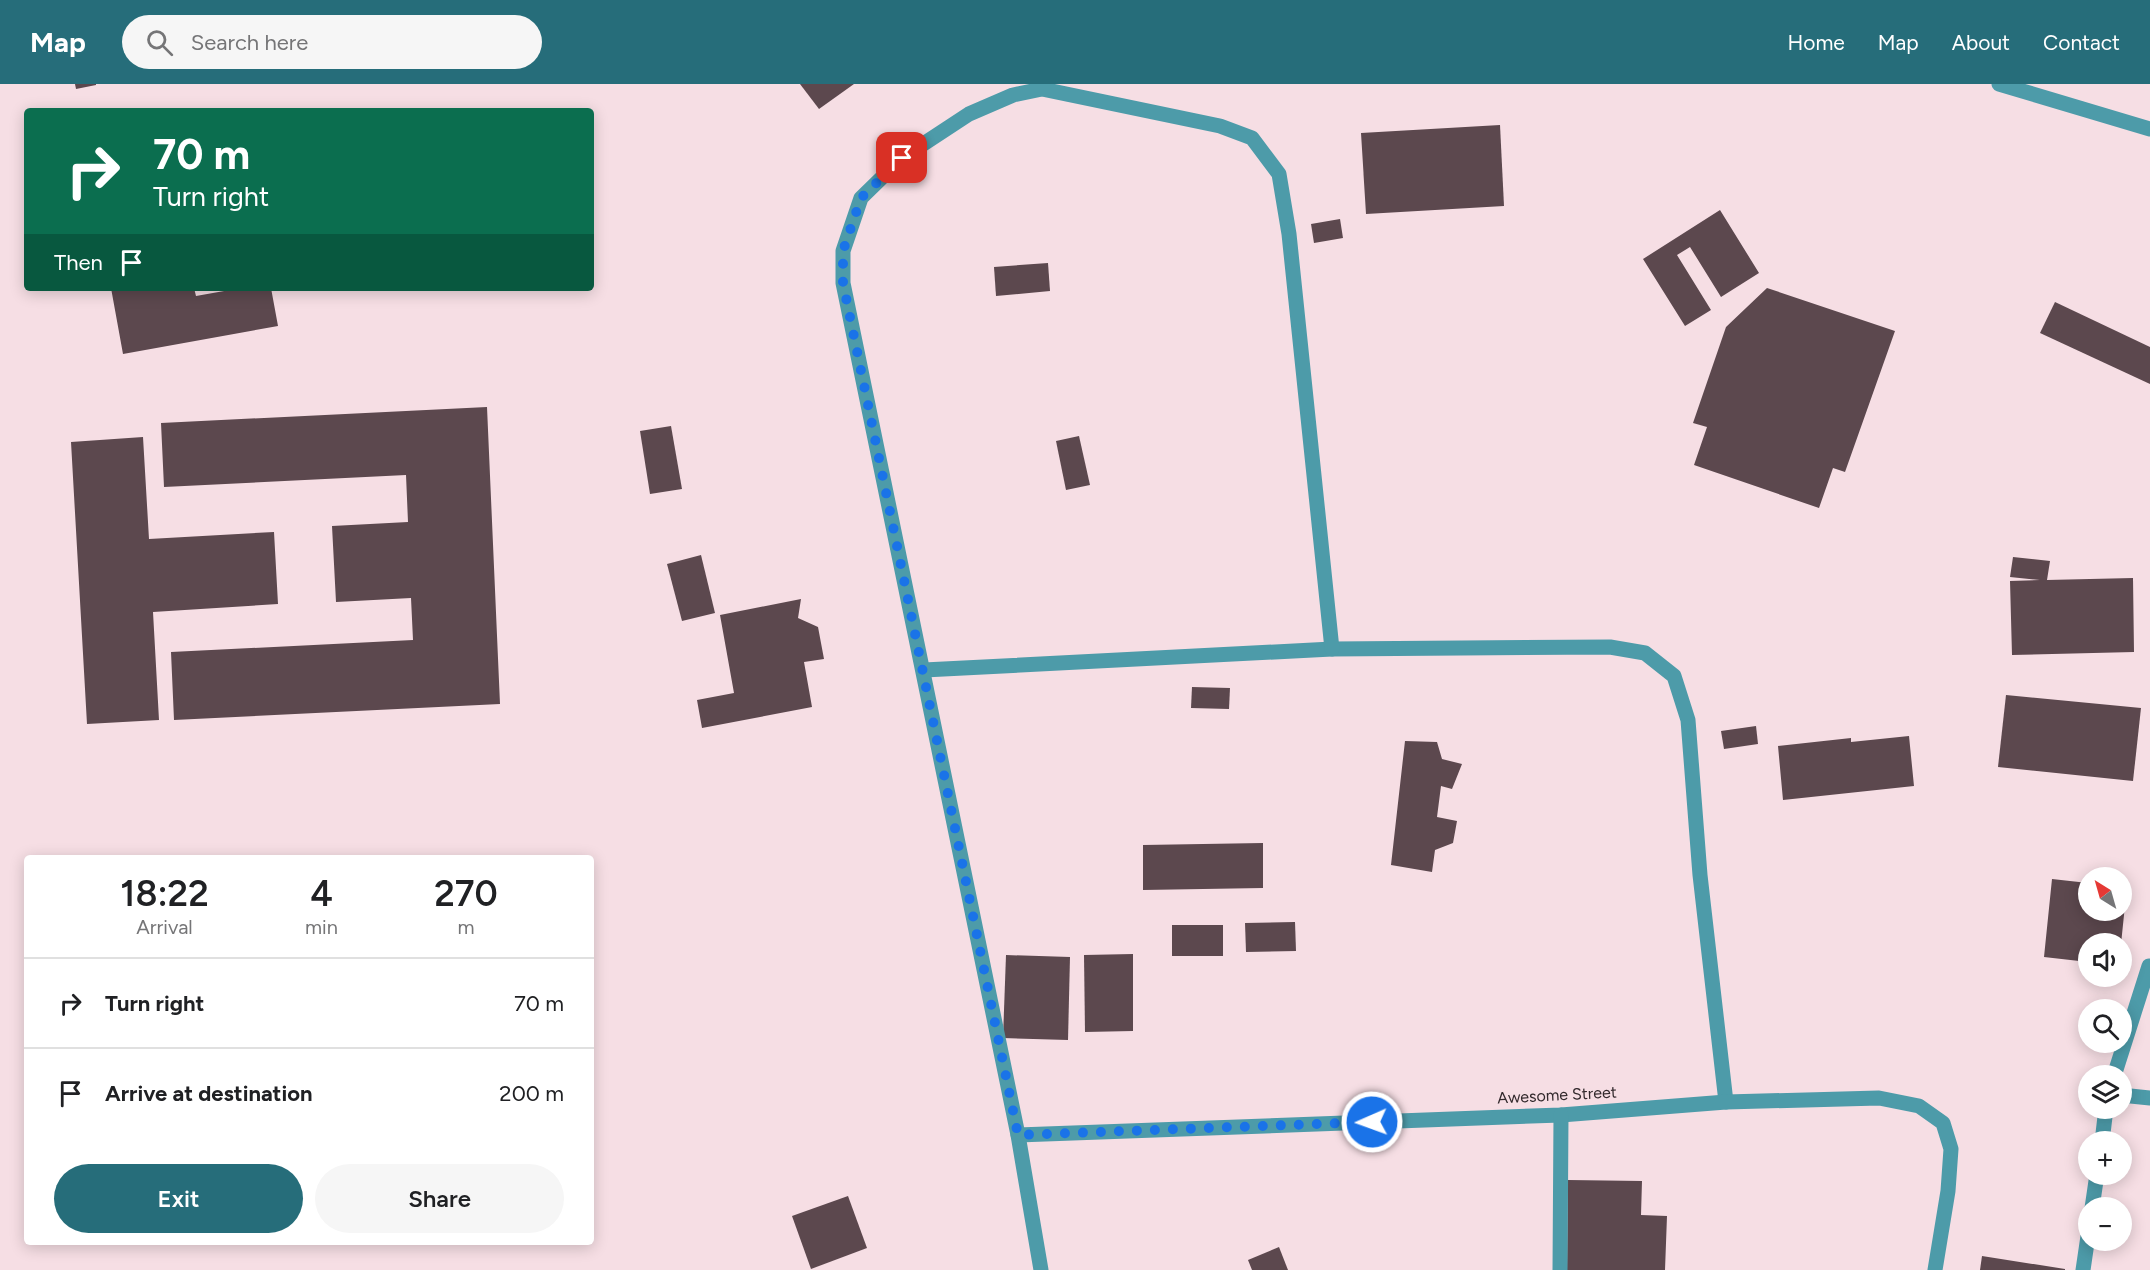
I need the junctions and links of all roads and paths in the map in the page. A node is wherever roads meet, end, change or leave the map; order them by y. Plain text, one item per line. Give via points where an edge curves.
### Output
1 (1999, 84) edge
2 (2150, 129) edge
3 (1332, 649) junction
4 (924, 670) junction
5 (2149, 966) edge
6 (2118, 1065) edge
7 (2132, 1096) edge
8 (2150, 1098) edge
9 (1726, 1102) junction
10 (1561, 1114) junction
11 (1018, 1135) junction
12 (2086, 1251) edge
13 (1041, 1270) edge
14 (1560, 1270) edge
15 (1935, 1270) edge
16 (2083, 1270) edge

1 - 2 street
3 - 4 street
3 - 4 street via 1289,234 1279,174 1252,138 1220,126 1042,89 1013,95 969,114 902,158 861,198 843,251 843,283
3 - 9 street via 1610,647 1645,653 1674,676 1688,720 1700,875
4 - 11 street
5 - 6 street
7 - 8 street
9 - 10 street, Awesome Street
9 - 15 street, Awesome Street via 1880,1098 1919,1106 1943,1123 1951,1149
10 - 11 street, Awesome Street
10 - 14 street
11 - 13 street
12 - 16 street

